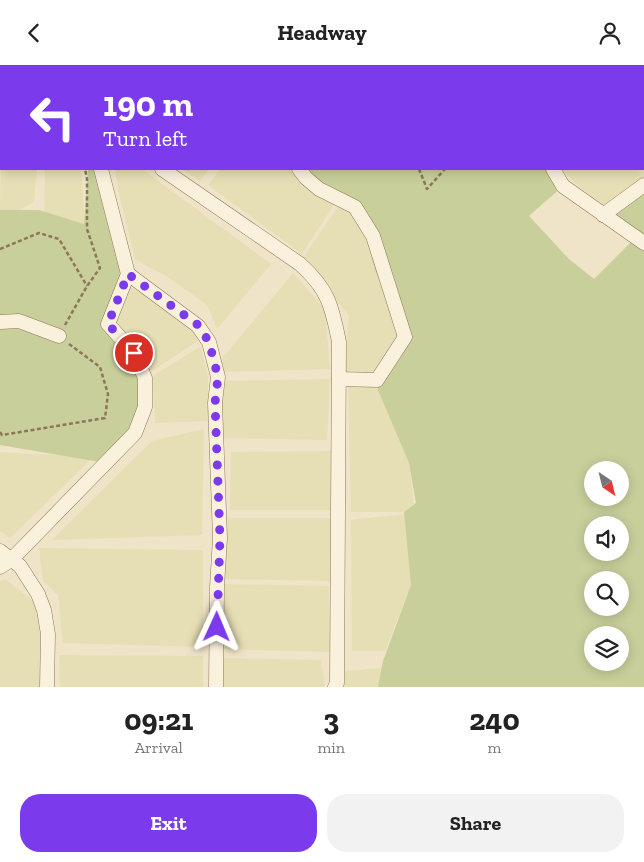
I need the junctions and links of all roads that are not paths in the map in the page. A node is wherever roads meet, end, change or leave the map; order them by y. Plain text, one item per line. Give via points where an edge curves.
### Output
1 (101, 170) edge
2 (163, 170) edge
3 (300, 170) edge
4 (554, 170) edge
5 (644, 185) edge
6 (603, 215) junction
7 (644, 243) edge
8 (128, 274) junction
9 (0, 322) edge
10 (59, 336) road end
11 (339, 379) junction
12 (0, 551) edge
13 (6, 563) edge
14 (47, 687) edge
15 (216, 687) edge
16 (335, 687) edge

1 - 8 street
2 - 11 street via 314,277 326,293 333,312 339,342
3 - 11 street via 319,189 355,207 373,236 405,337 377,380
4 - 6 street via 563,186
5 - 6 street
6 - 7 street
8 - 13 street via 108,324 134,353 145,378 146,407 135,433
8 - 15 street via 198,325 209,342 218,377 215,403 220,538
9 - 10 street via 19,321
11 - 16 street
12 - 13 street
13 - 14 street via 20,566 44,610 48,634

